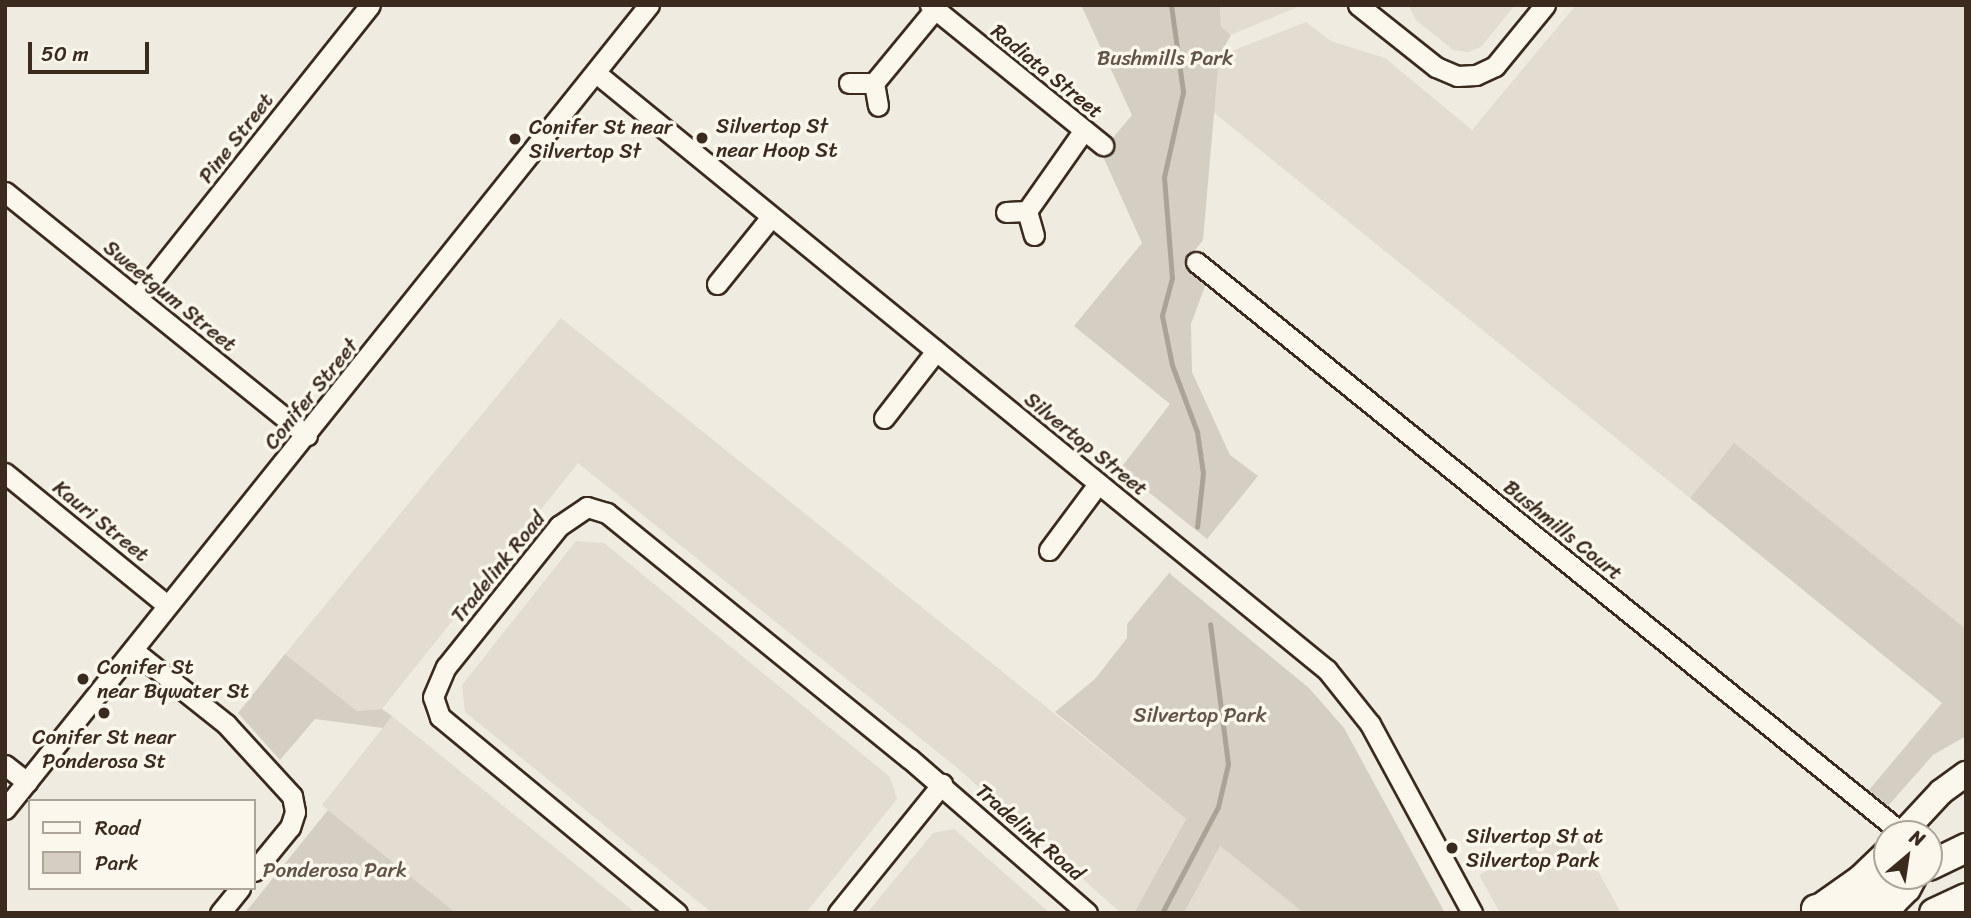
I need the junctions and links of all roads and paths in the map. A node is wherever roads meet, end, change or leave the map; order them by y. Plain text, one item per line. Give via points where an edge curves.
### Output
1 (370, 5) edge
2 (649, 5) edge
3 (1357, 5) edge
4 (1545, 5) edge
5 (933, 7) edge
6 (596, 74) junction
7 (849, 83) dead end
8 (874, 83) junction
9 (878, 107) dead end
10 (1084, 130) junction
11 (1103, 145) dead end
12 (5, 192) edge
13 (1027, 211) junction
14 (1006, 212) dead end
15 (771, 217) junction
16 (1034, 235) dead end
17 (1196, 262) dead end
18 (717, 284) dead end
19 (137, 298) junction
20 (936, 351) junction
21 (884, 418) dead end
22 (307, 436) junction
23 (5, 473) edge
24 (1098, 484) junction
25 (1049, 550) dead end
26 (167, 605) junction
27 (133, 650) junction
28 (5, 765) edge
29 (1966, 775) edge
30 (27, 782) junction
31 (942, 785) junction
32 (5, 809) edge
33 (1885, 820) edge
34 (1914, 820) edge
35 (1966, 848) edge
36 (1943, 859) edge
37 (1873, 865) edge
38 (256, 869) edge
39 (238, 890) edge
40 (1874, 890) edge
41 (1908, 890) edge
42 (1966, 898) edge
43 (1812, 911) edge
44 (220, 913) edge
45 (677, 913) edge
46 (838, 913) edge
47 (1087, 913) edge
48 (1472, 913) edge
49 (1863, 913) edge
50 (1934, 913) edge

1 - 19 street, Pine Street
2 - 6 street, Conifer Street
3 - 4 street via 1436,67 1457,76 1476,75 1495,66
5 - 8 street
5 - 10 street, Radiata Street
6 - 15 street, Silvertop Street
6 - 22 street, Conifer Street
7 - 8 street
8 - 9 street
10 - 11 street, Radiata Street
10 - 13 street
12 - 19 street, Sweetgum Street
13 - 14 street
13 - 16 street
15 - 18 street
15 - 20 street, Silvertop Street
17 - 33 street, Bushmills Court
19 - 22 street, Sweetgum Street
20 - 21 street
20 - 24 street, Silvertop Street
22 - 26 street, Conifer Street
23 - 26 street, Kauri Street
24 - 25 street
24 - 48 street, Silvertop Street via 1327,670 1350,695
26 - 27 street, Conifer Street
27 - 30 street, Conifer Street
27 - 38 street via 226,724 292,796 295,812 290,827
28 - 30 street
29 - 34 main road
30 - 32 street, Conifer Street
31 - 45 street, Tradelink Road via 607,513 587,507 559,526 446,667 433,697 440,717
31 - 46 street, Tradelink Road
31 - 47 street, Tradelink Road
35 - 36 highway
37 - 43 main road
39 - 44 street
40 - 43 highway
41 - 49 main road via 1895,902
42 - 50 highway

